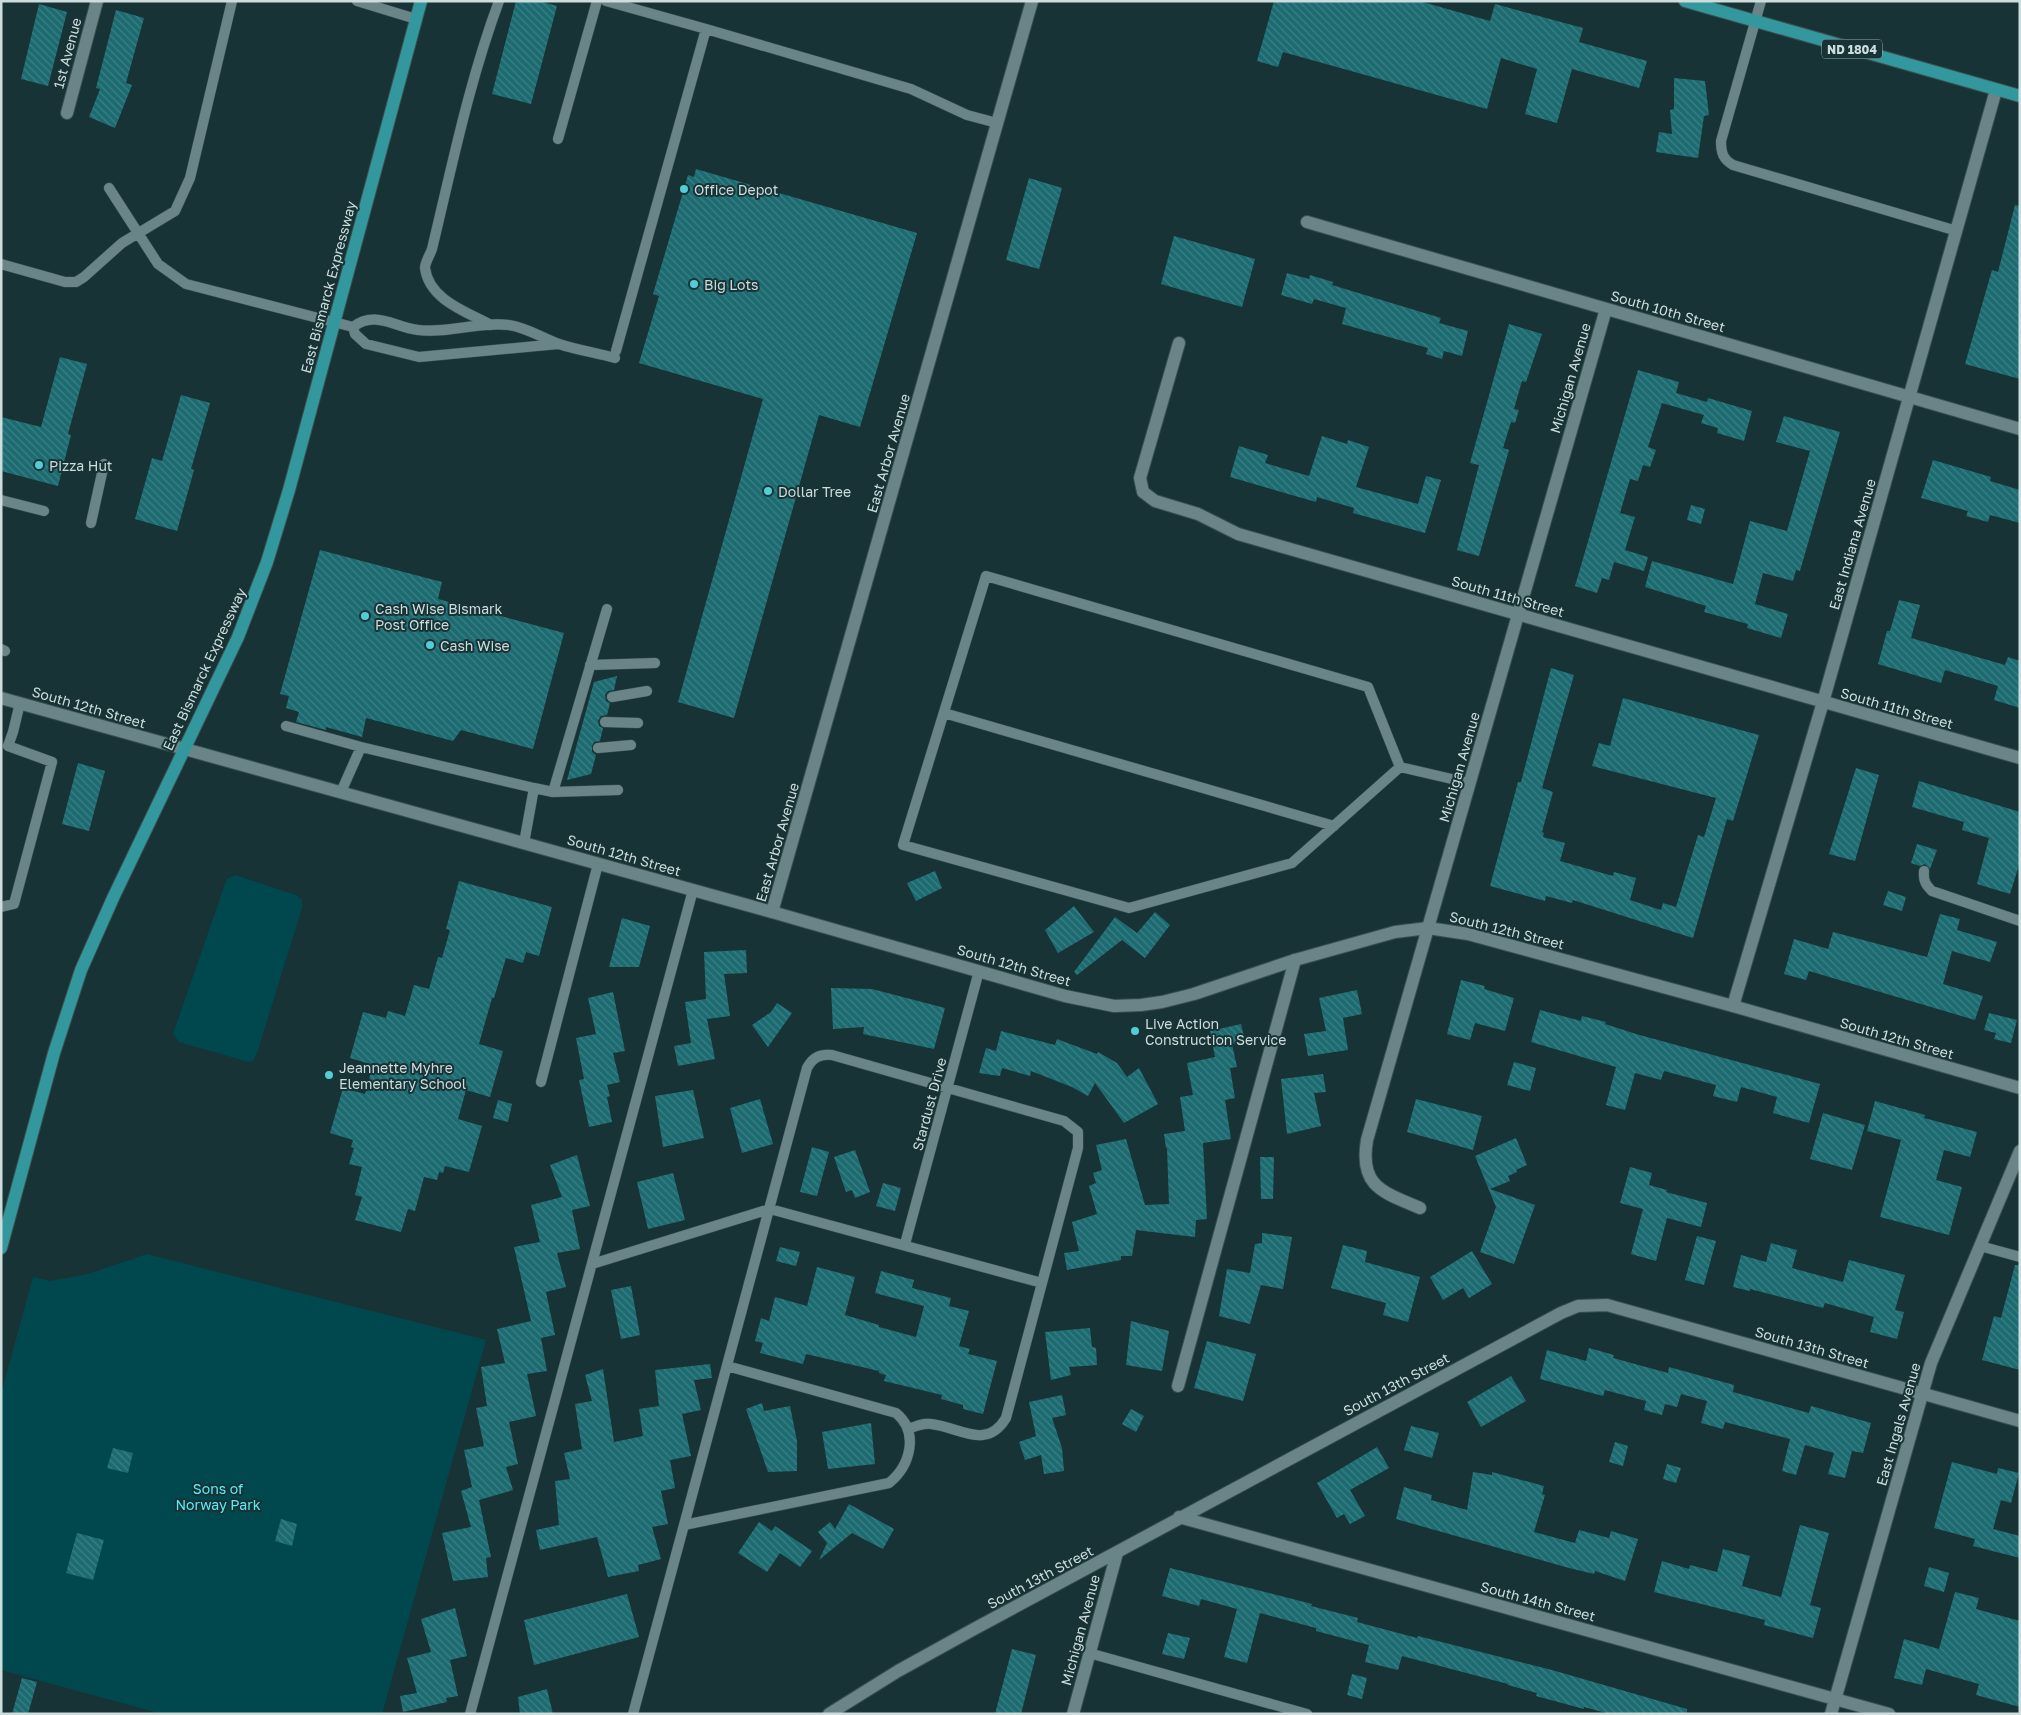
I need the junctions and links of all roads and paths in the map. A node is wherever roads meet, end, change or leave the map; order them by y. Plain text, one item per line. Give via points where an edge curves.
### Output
1 (97, 1) edge
2 (232, 1) edge
3 (357, 1) edge
4 (421, 1) edge
5 (499, 1) edge
6 (597, 1) edge
7 (606, 1) edge
8 (1032, 1) edge
9 (1684, 1) edge
10 (1761, 1) edge
11 (416, 19) junction
12 (1755, 22) junction
13 (706, 30) junction
14 (1996, 90) junction
15 (2020, 96) edge
16 (67, 113) dead end
17 (997, 123) junction
18 (558, 140) dead end
19 (110, 188) dead end
20 (1307, 222) dead end
21 (1957, 231) junction
22 (138, 234) junction
23 (1, 264) edge
24 (1606, 309) junction
25 (334, 322) junction
26 (491, 325) junction
27 (353, 327) junction
28 (1179, 343) dead end
29 (559, 344) junction
30 (1910, 397) junction
31 (2020, 429) edge
32 (104, 464) dead end
33 (1, 500) edge
34 (44, 511) dead end
35 (91, 523) dead end
36 (607, 609) dead end
37 (1518, 614) junction
38 (655, 663) dead end
39 (590, 665) junction
40 (647, 691) dead end
41 (612, 697) dead end
42 (1, 698) edge
43 (1823, 702) junction
44 (20, 704) junction
45 (944, 713) junction
46 (605, 722) dead end
47 (638, 723) dead end
48 (583, 725) dead end
49 (286, 726) dead end
50 (572, 728) junction
51 (5, 745) edge
52 (631, 745) dead end
53 (361, 747) junction
54 (598, 748) dead end
55 (184, 749) junction
56 (576, 750) dead end
57 (564, 753) junction
58 (2020, 758) edge
59 (1400, 767) junction
60 (1470, 783) junction
61 (534, 788) junction
62 (618, 790) dead end
63 (341, 792) junction
64 (553, 792) junction
65 (1334, 826) junction
66 (524, 843) junction
67 (598, 864) junction
68 (1924, 871) dead end
69 (693, 890) junction
70 (1, 907) edge
71 (772, 912) junction
72 (2020, 921) edge
73 (1428, 928) junction
74 (1295, 960) junction
75 (979, 971) junction
76 (1733, 1006) junction
77 (541, 1082) dead end
78 (947, 1088) junction
79 (2020, 1088) edge
80 (2020, 1151) edge
81 (770, 1208) junction
82 (1420, 1208) dead end
83 (905, 1244) junction
84 (1980, 1246) junction
85 (1, 1248) edge
86 (2020, 1257) edge
87 (592, 1264) junction
88 (1042, 1283) junction
89 (727, 1366) junction
90 (1178, 1386) dead end
91 (1922, 1393) junction
92 (2020, 1421) edge
93 (908, 1429) junction
94 (1179, 1517) junction
95 (684, 1525) junction
96 (1116, 1553) junction
97 (1090, 1653) junction
98 (1835, 1698) junction
99 (470, 1714) edge
100 (633, 1714) edge
101 (829, 1714) edge
102 (1073, 1714) edge
103 (1307, 1714) edge
104 (1831, 1714) edge
105 (1889, 1714) edge

1 - 16 street, 1st Avenue
2 - 22 lane via 190,178 175,211
3 - 11 lane
4 - 11 main road, East Bismarck Expressway
5 - 26 lane via 484,42 425,266 431,285 441,298
6 - 18 lane
7 - 13 lane
8 - 17 street, East Arbor Avenue
9 - 12 main road, ND 1804
10 - 12 lane
11 - 25 main road, East Bismarck Expressway
12 - 14 main road, ND 1804
12 - 21 lane via 1721,141 1722,156 1734,165
13 - 17 lane via 911,89 967,115
13 - 29 lane via 615,354
14 - 15 main road, ND 1804
14 - 21 street, East Indiana Avenue
17 - 71 street, East Arbor Avenue
19 - 22 lane
20 - 24 street, South 10th Street
21 - 30 street, East Indiana Avenue
22 - 23 lane via 122,242 76,282 65,282
22 - 25 lane via 158,264 186,284
24 - 30 street, South 10th Street
24 - 37 street, Michigan Avenue
25 - 27 lane
25 - 55 main road, East Bismarck Expressway via 267,562 238,637
26 - 27 lane via 430,331 373,318
26 - 29 lane via 524,329
27 - 29 lane via 355,334 366,344 419,357
28 - 37 street, South 11th Street via 1140,478 1143,492 1148,497 1198,514 1238,534
30 - 31 street, South 10th Street
30 - 43 street, East Indiana Avenue
32 - 35 lane
33 - 34 lane
36 - 39 lane
37 - 43 street, South 11th Street
37 - 60 street, Michigan Avenue
38 - 39 lane
39 - 50 lane via 585,701
40 - 41 lane
42 - 44 street, South 12th Street
43 - 58 street, South 11th Street
43 - 76 street, East Indiana Avenue
44 - 51 lane via 13,732
44 - 55 street, South 12th Street
45 - 59 lane via 986,576 1368,687
45 - 65 lane
45 - 65 lane via 903,845 1129,908 1292,862
46 - 47 lane
48 - 50 lane
49 - 53 lane
50 - 57 lane
51 - 70 lane via 52,762 14,904
52 - 54 lane
53 - 61 lane
53 - 63 lane
55 - 63 street, South 12th Street
55 - 85 main road, East Bismarck Expressway via 78,977
56 - 57 lane
57 - 64 lane
59 - 60 lane
59 - 65 lane
60 - 73 street, Michigan Avenue
61 - 64 lane
61 - 66 lane
62 - 64 lane
63 - 66 street, South 12th Street
66 - 67 street, South 12th Street
67 - 69 street, South 12th Street
67 - 77 lane
68 - 72 lane via 1923,879 1932,891
69 - 71 street, South 12th Street
69 - 87 lane
71 - 75 street, South 12th Street
73 - 74 street, South 12th Street via 1393,933
73 - 76 street, South 12th Street via 1468,934
73 - 82 street, Michigan Avenue via 1365,1154 1371,1180 1380,1189
74 - 75 street, South 12th Street via 1194,994 1141,1005 1114,1006
74 - 90 street
75 - 78 lane, Stardust Drive
76 - 79 street, South 12th Street
78 - 81 lane via 832,1055 816,1056 807,1068
78 - 83 lane, Stardust Drive
78 - 88 lane via 1064,1121 1078,1132 1078,1148
80 - 84 street, East Ingals Avenue
81 - 83 lane
81 - 87 lane
81 - 89 lane
83 - 88 lane
84 - 86 lane
84 - 91 street, East Ingals Avenue via 1931,1363
87 - 99 lane
88 - 93 lane via 1001,1427 985,1436 933,1424
89 - 93 lane via 896,1413
89 - 95 lane
91 - 92 street, South 13th Street
91 - 94 street, South 13th Street via 1607,1305 1578,1306
91 - 98 street, East Ingals Avenue
93 - 95 lane via 910,1440 905,1464 890,1483
94 - 96 street, South 13th Street
94 - 98 street, South 14th Street
95 - 100 lane
96 - 97 street, Michigan Avenue
96 - 101 street, South 13th Street via 898,1672
97 - 102 street, Michigan Avenue
97 - 103 lane
98 - 104 street, East Ingals Avenue
98 - 105 street, South 14th Street

